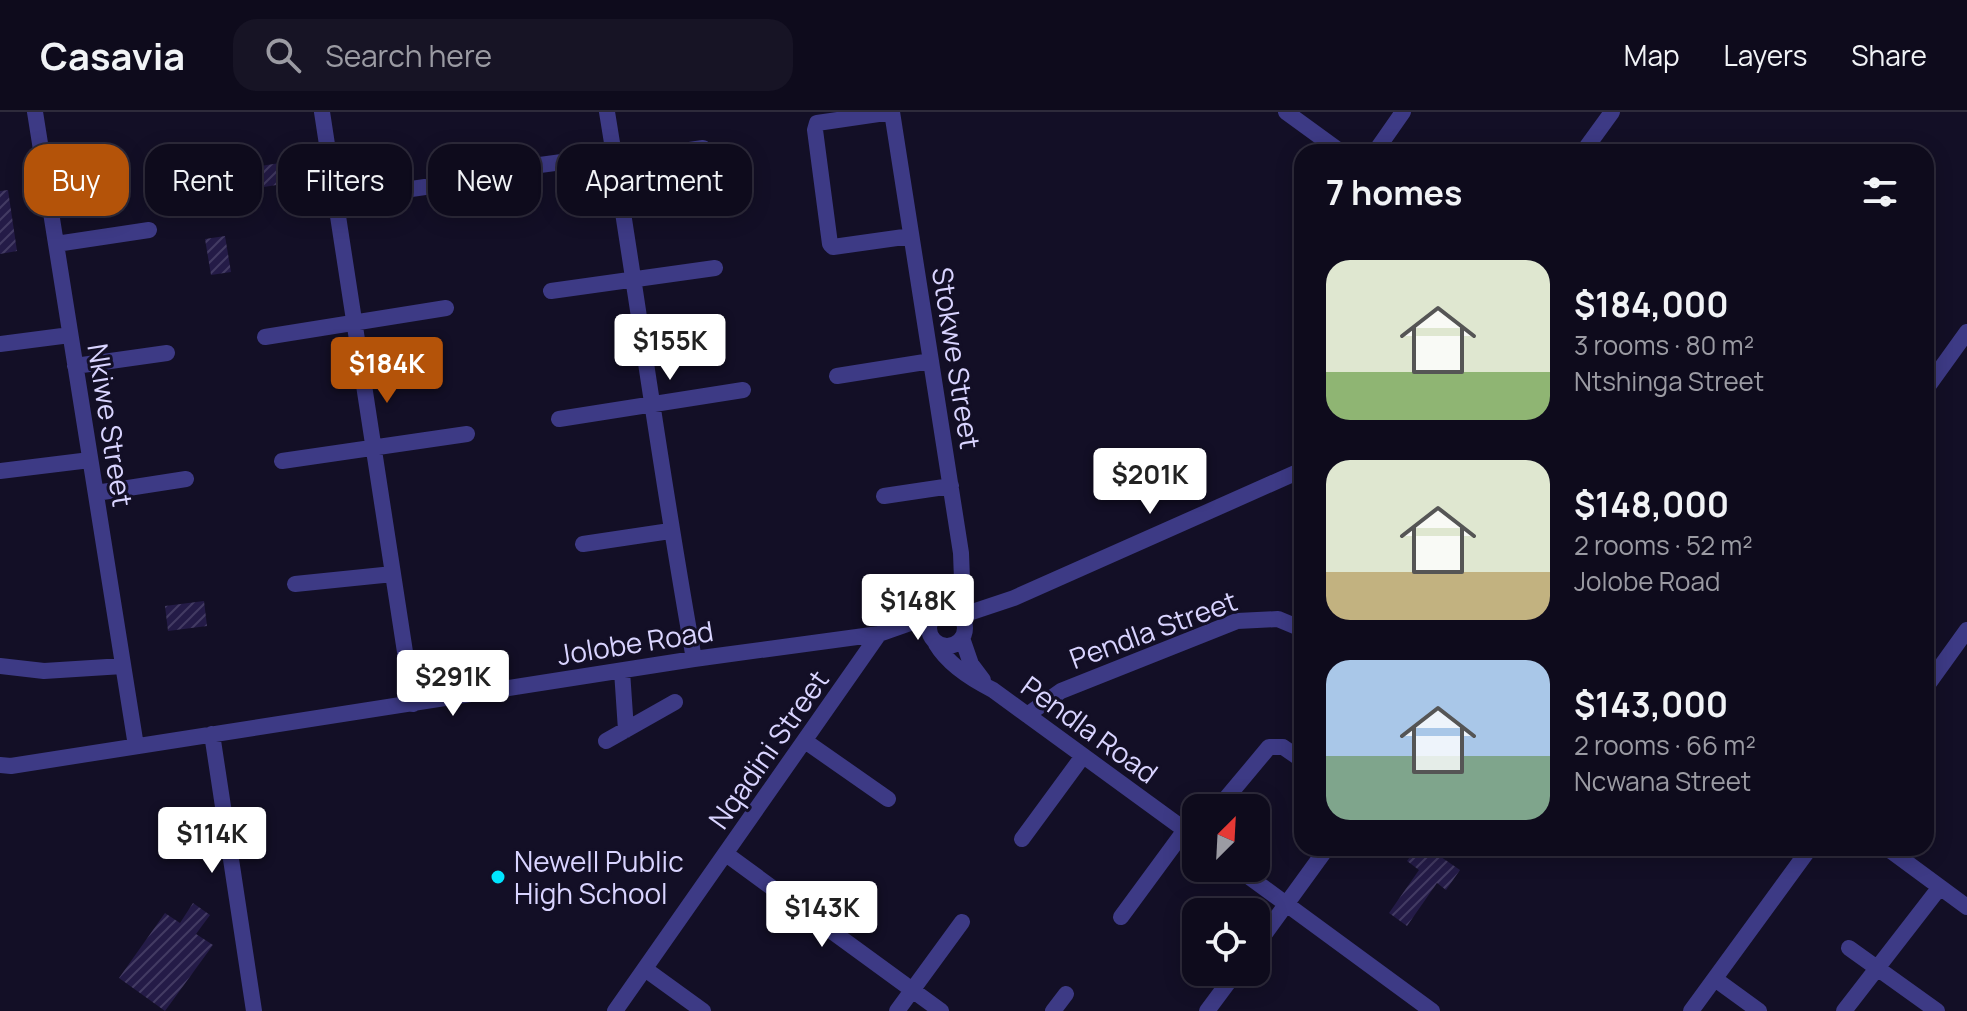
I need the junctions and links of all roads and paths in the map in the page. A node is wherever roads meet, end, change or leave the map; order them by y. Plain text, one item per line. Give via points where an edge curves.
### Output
1 (35, 112) edge
2 (322, 112) edge
3 (607, 112) edge
4 (892, 112) edge
5 (1286, 112) edge
6 (1403, 112) edge
7 (1612, 112) edge
8 (812, 117) edge
9 (327, 144) edge
10 (613, 144) edge
11 (1330, 144) edge
12 (1381, 144) edge
13 (1589, 144) edge
14 (425, 187) dead end
15 (412, 189) edge
16 (338, 216) edge
17 (624, 216) edge
18 (149, 230) dead end
19 (911, 236) junction
20 (56, 244) junction
21 (715, 268) dead end
22 (634, 279) junction
23 (551, 291) dead end
24 (446, 308) dead end
25 (354, 321) junction
26 (1967, 332) edge
27 (70, 335) junction
28 (265, 337) dead end
29 (0, 344) edge
30 (167, 353) dead end
31 (931, 361) junction
32 (75, 366) junction
33 (837, 376) dead end
34 (1934, 378) edge
35 (743, 390) dead end
36 (654, 405) junction
37 (559, 419) dead end
38 (467, 434) dead end
39 (374, 448) junction
40 (90, 460) junction
41 (282, 461) dead end
42 (0, 471) edge
43 (1294, 474) edge
44 (186, 479) dead end
45 (951, 486) junction
46 (96, 493) junction
47 (884, 496) dead end
48 (670, 531) junction
49 (583, 544) dead end
50 (393, 574) junction
51 (295, 584) dead end
52 (933, 615) junction
53 (961, 624) junction
54 (1294, 626) edge
55 (1967, 630) edge
56 (884, 633) junction
57 (935, 643) junction
58 (694, 659) junction
59 (0, 666) edge
60 (123, 666) junction
61 (622, 671) junction
62 (1934, 676) edge
63 (993, 690) junction
64 (675, 702) dead end
65 (413, 704) junction
66 (1027, 715) junction
67 (626, 730) junction
68 (212, 734) junction
69 (606, 741) dead end
70 (805, 741) junction
71 (136, 746) junction
72 (1294, 755) edge
73 (1083, 756) junction
74 (4, 768) edge
75 (1230, 794) edge
76 (888, 799) dead end
77 (1182, 828) edge
78 (1022, 839) dead end
79 (1182, 845) edge
80 (726, 854) junction
81 (1321, 856) edge
82 (1804, 856) edge
83 (1898, 856) edge
84 (1256, 882) edge
85 (1940, 887) junction
86 (1287, 904) junction
87 (1967, 907) edge
88 (1121, 917) dead end
89 (962, 922) dead end
90 (1270, 927) edge
91 (1849, 948) dead end
92 (1877, 968) junction
93 (645, 969) junction
94 (1715, 979) junction
95 (1226, 986) edge
96 (912, 990) junction
97 (1066, 994) dead end
98 (254, 1011) edge
99 (615, 1011) edge
100 (703, 1011) edge
101 (897, 1011) edge
102 (941, 1011) edge
103 (1053, 1011) edge
104 (1207, 1011) edge
105 (1432, 1011) edge
106 (1691, 1011) edge
107 (1759, 1011) edge
108 (1844, 1011) edge
109 (1937, 1011) edge

1 - 20 street, Nkiwe Street
2 - 9 street
3 - 10 street
4 - 8 street
4 - 19 street, Stokwe Street
5 - 11 street
6 - 12 street
7 - 13 street
8 - 19 street via 830,244
14 - 15 street
16 - 25 street
17 - 22 street
18 - 20 street
19 - 31 street, Stokwe Street
20 - 27 street, Nkiwe Street
21 - 22 street
22 - 23 street
22 - 36 street
24 - 25 street
25 - 28 street
25 - 39 street
26 - 34 street
27 - 29 street
27 - 32 street, Nkiwe Street
30 - 32 street
31 - 33 street
31 - 45 street, Stokwe Street
32 - 40 street, Nkiwe Street
35 - 36 street
36 - 37 street
36 - 48 street
38 - 39 street
39 - 41 street
39 - 50 street
40 - 42 street
40 - 46 street, Nkiwe Street
43 - 53 street
44 - 46 street
45 - 47 street
45 - 53 street, Stokwe Street via 961,553
46 - 60 street, Nkiwe Street
48 - 49 street
48 - 58 street
50 - 51 street
50 - 65 street
52 - 53 street via 947,610
52 - 56 street, Jolobe Road
52 - 57 street via 928,629
53 - 57 street via 947,647
53 - 63 street, Pendla Road via 971,664
54 - 66 street, Pendla Street via 1278,619 1237,621 1061,691
55 - 62 street
56 - 57 street, Jolobe Road
56 - 58 street, Jolobe Road
56 - 70 street, Nqadini Street
57 - 63 street, Pendla Road via 948,659
58 - 61 street, Jolobe Road
59 - 60 street via 44,671
60 - 71 street, Nkiwe Street
61 - 65 street, Jolobe Road
61 - 67 street
63 - 66 street, Pendla Road
64 - 67 street
65 - 68 street, Jolobe Road
66 - 73 street, Pendla Road
67 - 69 street
68 - 71 street, Jolobe Road
68 - 98 street
70 - 76 street
70 - 80 street, Nqadini Street
71 - 74 street, Jolobe Road
72 - 75 street via 1283,747 1269,747
73 - 77 street, Pendla Road
73 - 78 street
79 - 88 street
80 - 93 street, Nqadini Street
80 - 96 street
81 - 86 street
82 - 94 street
83 - 85 street
84 - 86 street
85 - 87 street
85 - 92 street
86 - 90 street
86 - 105 street
89 - 96 street
91 - 92 street
92 - 108 street
92 - 109 street
93 - 99 street, Nqadini Street
93 - 100 street
94 - 106 street
94 - 107 street
95 - 104 street
96 - 101 street
96 - 102 street
97 - 103 street

